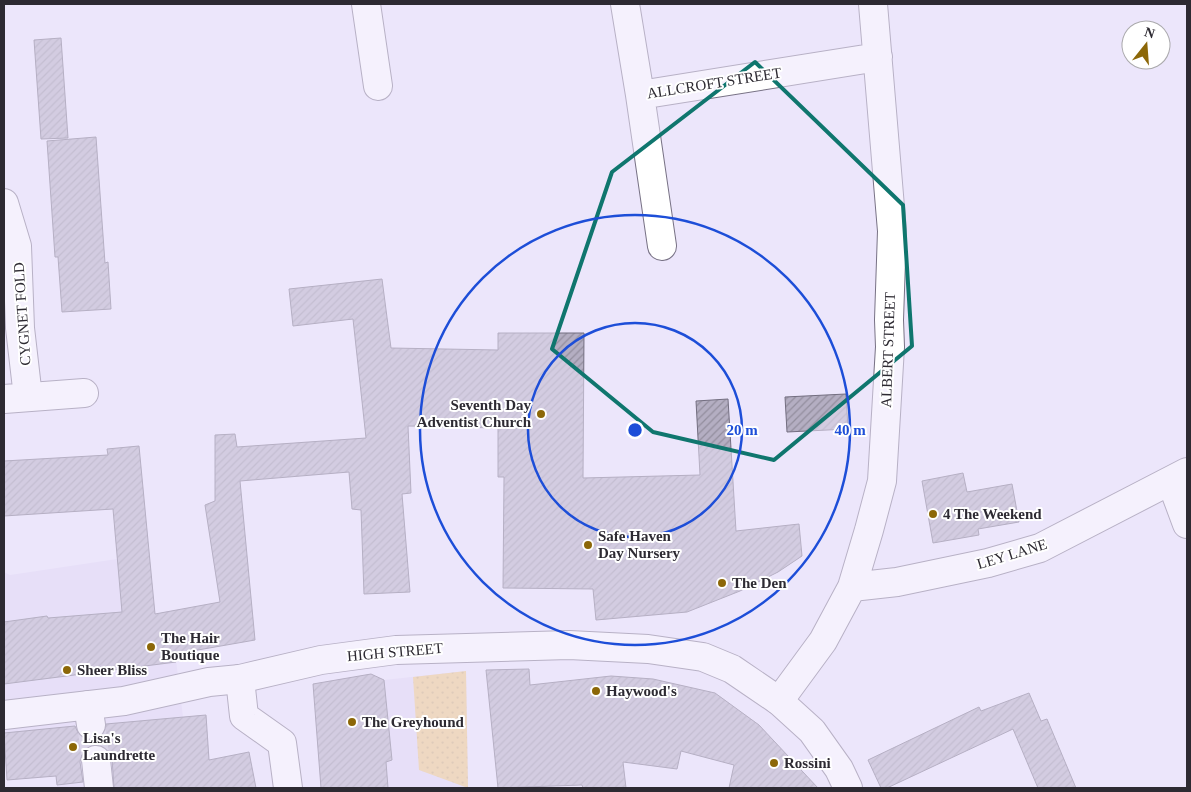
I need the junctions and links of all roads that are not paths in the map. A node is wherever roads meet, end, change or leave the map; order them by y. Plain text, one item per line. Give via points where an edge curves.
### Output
1 (366, 4) edge
2 (626, 4) edge
3 (877, 5) edge
4 (878, 57) junction
5 (378, 86) dead end
6 (640, 95) junction
7 (4, 203) edge
8 (662, 246) dead end
9 (84, 393) dead end
10 (16, 398) edge
11 (1179, 477) edge
12 (1187, 524) edge
13 (852, 587) junction
14 (240, 679) junction
15 (779, 701) junction
16 (4, 715) edge
17 (96, 760) tunnel mouth
18 (99, 788) edge
19 (288, 788) edge
20 (848, 788) edge

1 - 5 street
2 - 6 street, ALLCROFT STREET
3 - 4 street, ALBERT STREET
4 - 6 street, ALLCROFT STREET
4 - 13 street, ALBERT STREET via 892,231 890,347 882,481
6 - 8 street
7 - 10 street, CYGNET FOLD via 18,246 20,328
9 - 10 street
11 - 12 street
11 - 13 street, LEY LANE via 1040,548 988,563 897,582
13 - 15 street, ALBERT STREET via 823,641
14 - 15 street, HIGH STREET via 321,660 396,650 611,646 702,657 732,669
14 - 16 street, HIGH STREET via 209,682 124,701 89,715
14 - 19 street via 244,716 282,743
15 - 20 street, HIGH STREET via 812,731 839,769
17 - 18 street

